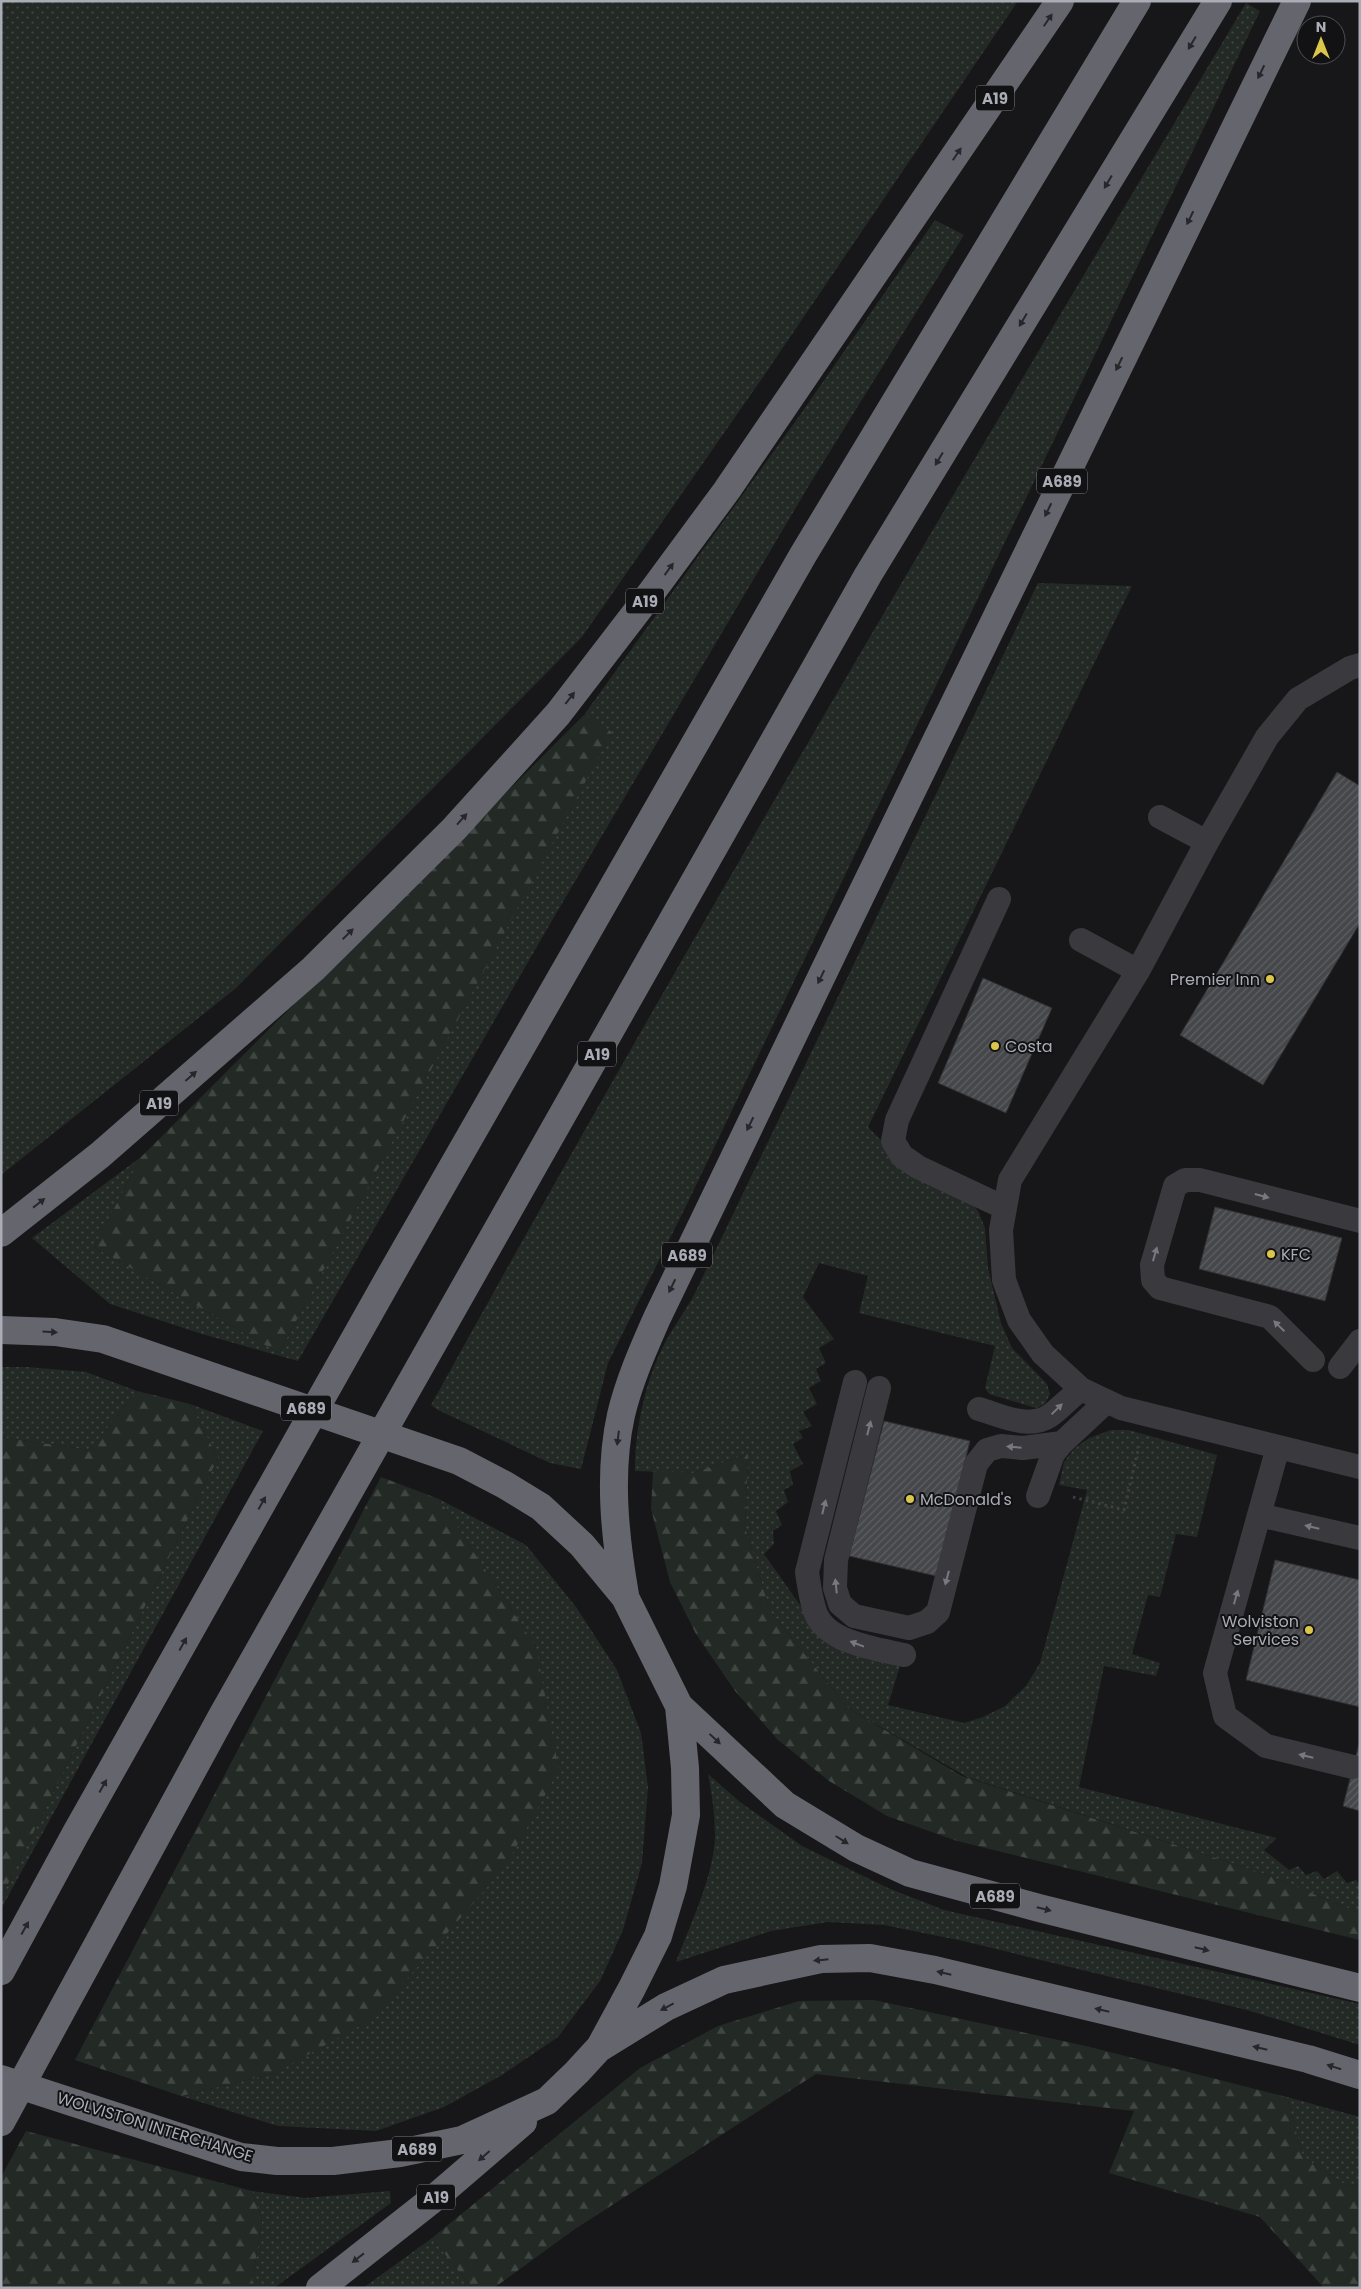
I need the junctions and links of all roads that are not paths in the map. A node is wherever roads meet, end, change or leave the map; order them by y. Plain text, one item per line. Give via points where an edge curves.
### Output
1 (1060, 1) edge
2 (1137, 1) edge
3 (1218, 1) edge
4 (1297, 1) edge
5 (1360, 665) edge
6 (1160, 817) dead end
7 (1207, 842) junction
8 (999, 899) dead end
9 (1081, 940) dead end
10 (1138, 971) junction
11 (1005, 1208) junction
12 (1360, 1221) edge
13 (1, 1233) edge
14 (1, 1330) edge
15 (1360, 1341) edge
16 (1313, 1360) dead end
17 (1340, 1367) dead end
18 (855, 1382) dead end
19 (879, 1388) dead end
20 (1081, 1389) junction
21 (1106, 1402) junction
22 (979, 1409) dead end
23 (1062, 1443) junction
24 (1278, 1447) junction
25 (1360, 1467) edge
26 (1040, 1492) road end
27 (1259, 1515) junction
28 (1360, 1538) edge
29 (625, 1597) junction
30 (904, 1655) dead end
31 (679, 1706) junction
32 (1353, 1767) dead end
33 (1, 1971) edge
34 (1360, 1988) edge
35 (600, 2047) junction
36 (1360, 2075) edge
37 (1, 2079) edge
38 (547, 2101) junction
39 (1, 2122) edge
40 (320, 2288) edge

13 -> 1 highway, A19 via 100,1155 313,969 454,829 558,714 727,490
33 -> 2 highway via 394,1269 798,564
3 -> 39 highway, A19 via 868,575 222,1716
4 -> 29 highway, A689 via 837,942 636,1366 621,1416 616,1460 617,1545
5 - 7 lane via 1298,699 1267,737
6 - 7 lane
7 - 10 lane
8 - 11 lane via 896,1120 893,1141 902,1156 918,1167
9 - 10 lane
10 - 11 lane via 1010,1180
11 - 20 lane via 1001,1230 1004,1280 1019,1320 1043,1354
16 -> 12 lane via 1270,1317 1160,1288 1153,1280 1152,1265 1175,1186 1185,1180 1200,1180
14 -> 29 highway, WOLVISTON INTERCHANGE / A689 via 55,1332 103,1339 458,1461 541,1507 582,1545
15 - 17 lane
30 -> 18 lane via 861,1646 833,1634 817,1616 811,1598 807,1572
23 -> 19 lane via 1023,1448 1001,1446 986,1450 976,1464 938,1612 927,1622 909,1628 854,1616 840,1604 835,1588 836,1560
20 - 21 lane
22 -> 20 lane via 1017,1421 1034,1422 1050,1415
21 - 23 lane
21 - 24 lane
23 - 26 lane via 1053,1454
24 - 25 lane
24 - 27 lane
28 -> 27 lane
32 -> 27 lane via 1266,1746 1225,1716 1215,1673
29 - 31 highway, WOLVISTON INTERCHANGE / A689
31 -> 34 highway, A689 via 785,1805 856,1848 910,1873
31 - 35 highway, WOLVISTON INTERCHANGE / A689 via 686,1815 673,1886 658,1936
36 -> 35 highway, A689 via 1308,2059 935,1970 870,1958 821,1959 724,1980 666,2007
35 - 38 highway, WOLVISTON INTERCHANGE / A689
37 - 38 highway, WOLVISTON INTERCHANGE / A689 via 241,2157 276,2161 343,2160 400,2153 462,2140
38 -> 40 highway, A19 via 438,2195

